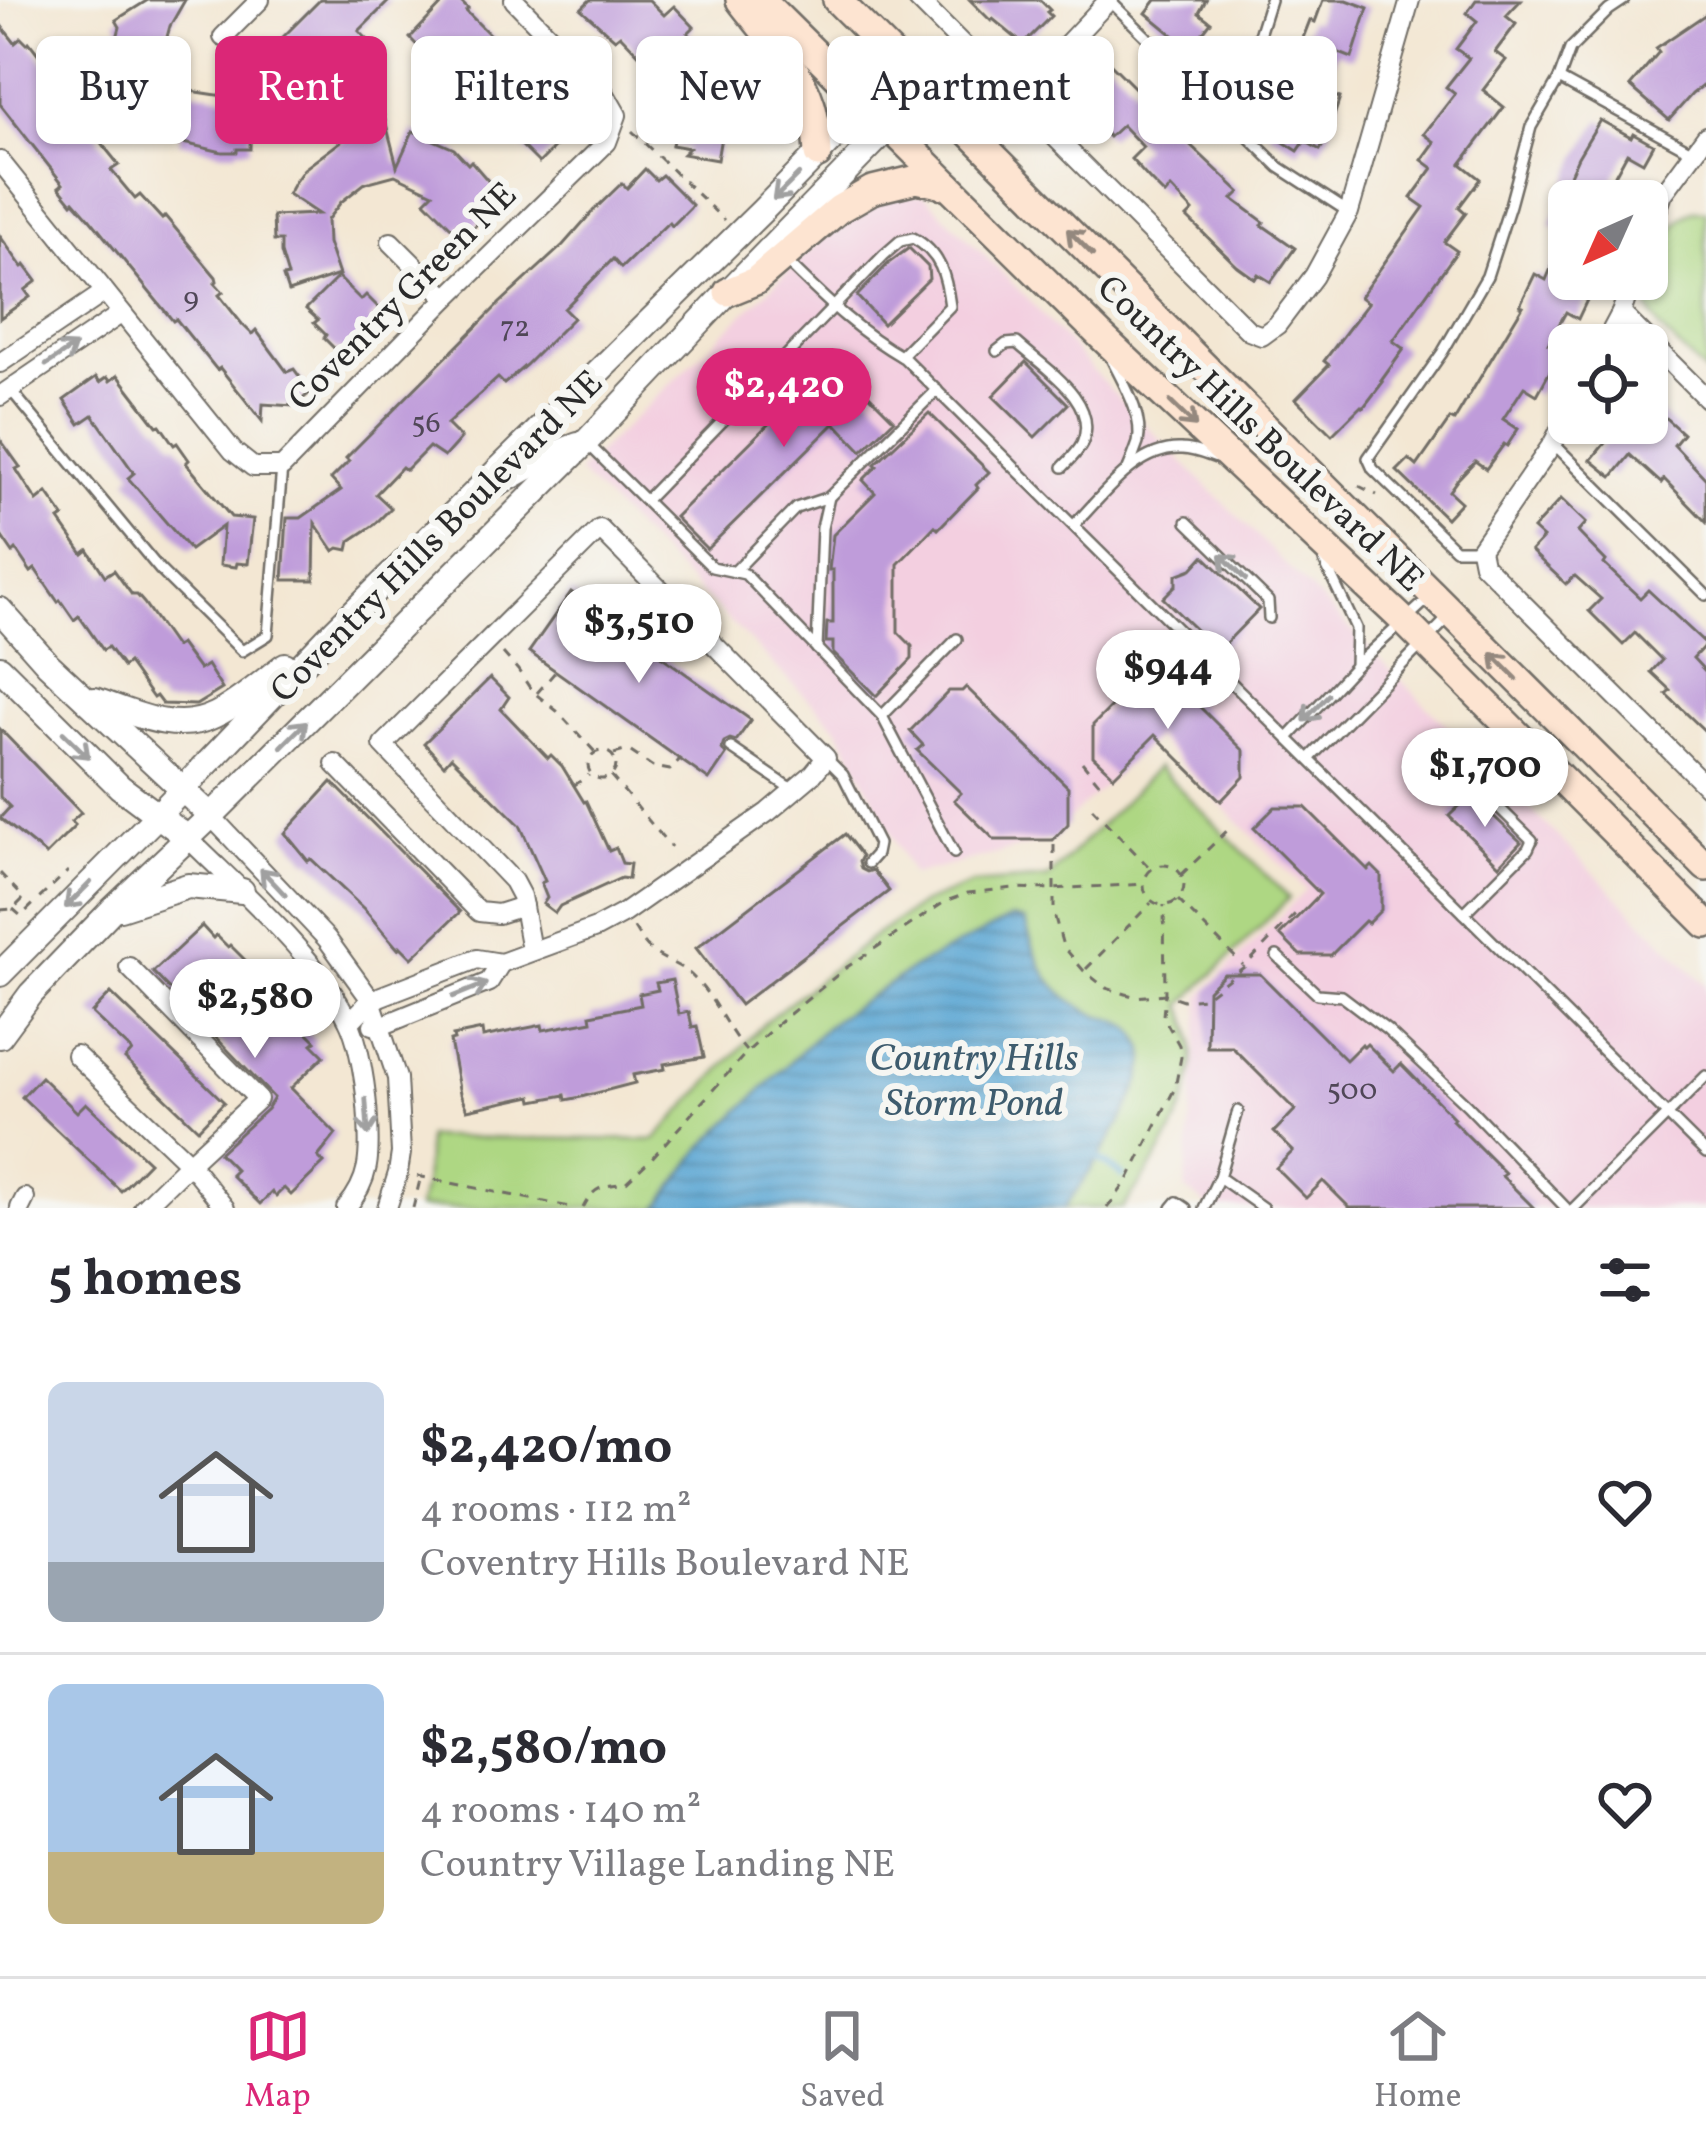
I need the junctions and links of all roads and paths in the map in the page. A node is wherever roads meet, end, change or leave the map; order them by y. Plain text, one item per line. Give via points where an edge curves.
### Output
1 (260, 0) edge
2 (514, 0) edge
3 (740, 0) edge
4 (761, 0) edge
5 (837, 0) edge
6 (918, 0) edge
7 (1109, 0) edge
8 (1270, 0) edge
9 (1410, 0) edge
10 (1624, 0) edge
11 (224, 36) edge
12 (874, 36) edge
13 (954, 36) edge
14 (1074, 36) edge
15 (1145, 36) edge
16 (1259, 36) edge
17 (827, 64) edge
18 (1559, 79) junction
19 (617, 116) junction
20 (828, 144) edge
21 (872, 144) edge
22 (908, 144) edge
23 (981, 144) edge
24 (1063, 144) edge
25 (1255, 144) edge
26 (1700, 144) edge
27 (818, 154) junction
28 (0, 161) edge
29 (1706, 168) edge
30 (949, 186) junction
31 (1668, 187) edge
32 (1349, 212) junction
33 (738, 234) junction
34 (391, 242) dead end
35 (784, 258) junction
36 (105, 292) junction
37 (728, 292) junction
38 (447, 298) junction
39 (1626, 300) edge
40 (835, 309) junction
41 (122, 313) junction
42 (1621, 313) junction
43 (1615, 324) edge
44 (1101, 336) junction
45 (997, 352) dead end
46 (901, 356) junction
47 (0, 363) edge
48 (937, 390) junction
49 (5, 393) edge
50 (1706, 398) edge
51 (586, 442) junction
52 (1552, 444) edge
53 (1554, 444) edge
54 (282, 466) junction
55 (1238, 466) junction
56 (1063, 467) dead end
57 (1127, 471) junction
58 (829, 497) junction
59 (470, 499) junction
60 (646, 500) junction
61 (1187, 522) dead end
62 (1074, 525) junction
63 (1303, 526) junction
64 (1480, 549) junction
65 (734, 572) junction
66 (1706, 595) edge
67 (1442, 604) junction
68 (0, 610) edge
69 (1269, 618) dead end
70 (1404, 621) junction
71 (336, 629) junction
72 (489, 639) junction
73 (957, 639) dead end
74 (1424, 642) junction
75 (817, 649) junction
76 (1355, 666) junction
77 (0, 668) edge
78 (556, 671) dead end
79 (536, 694) junction
80 (83, 696) junction
81 (882, 716) junction
82 (1288, 738) junction
83 (731, 748) dead end
84 (595, 752) junction
85 (612, 755) junction
86 (826, 758) junction
87 (680, 759) dead end
88 (1309, 759) junction
89 (1082, 762) dead end
90 (335, 764) dead end
91 (1441, 771) dead end
92 (590, 774) junction
93 (611, 776) junction
94 (1100, 784) dead end
95 (573, 786) dead end
96 (1706, 786) edge
97 (183, 789) junction
98 (794, 790) junction
99 (1092, 808) dead end
100 (157, 816) junction
101 (212, 816) junction
102 (1231, 827) dead end
103 (188, 838) junction
104 (1054, 845) dead end
105 (671, 847) dead end
106 (954, 853) dead end
107 (868, 863) dead end
108 (1706, 867) edge
109 (70, 869) dead end
110 (1151, 869) junction
111 (0, 873) edge
112 (1181, 875) junction
113 (1144, 884) junction
114 (1053, 889) junction
115 (242, 892) junction
116 (1177, 898) junction
117 (1153, 902) junction
118 (1164, 905) junction
119 (523, 906) junction
120 (13, 909) junction
121 (0, 910) edge
122 (112, 910) junction
123 (1299, 910) dead end
124 (1464, 913) junction
125 (624, 914) junction
126 (1703, 924) edge
127 (531, 950) junction
128 (1277, 956) dead end
129 (501, 963) junction
130 (129, 967) dead end
131 (1244, 967) junction
132 (1084, 971) junction
133 (0, 974) edge
134 (1165, 994) junction
135 (371, 1000) junction
136 (350, 1022) junction
137 (382, 1026) junction
138 (0, 1036) edge
139 (747, 1052) junction
140 (76, 1054) dead end
141 (1706, 1076) edge
142 (1238, 1111) dead end
143 (1668, 1115) junction
144 (1706, 1154) edge
145 (189, 1163) junction
146 (1220, 1177) junction
147 (143, 1208) edge
148 (225, 1208) edge
149 (346, 1208) edge
150 (387, 1208) edge
151 (413, 1208) edge
152 (574, 1208) edge
153 (583, 1208) edge
154 (1107, 1208) edge
155 (1172, 1208) edge
156 (1186, 1208) edge
157 (1204, 1208) edge
158 (1263, 1208) edge
159 (1570, 1208) edge

1 - 11 street
2 - 19 street
3 - 27 main road via 807,93
4 - 17 main road, Country Hills Boulevard NE
5 - 12 main road, Country Hills Boulevard NE
6 - 13 street
7 - 14 street
7 - 15 lane
8 - 16 lane
9 - 32 street
10 - 18 lane via 1570,49
18 - 26 lane
18 - 64 lane via 1531,127 1487,276 1368,458 1455,549
19 - 33 path
19 - 38 street, Coventry Green NE via 607,142
20 - 27 street, Coventry Hills Boulevard NE
21 - 37 street, Coventry Hills Boulevard NE
22 - 30 main road, Country Hills Boulevard NE
67 -> 23 main road, Country Hills Boulevard NE
24 - 32 street via 1262,336 1313,276
25 - 32 lane
26 - 29 street
26 - 31 street
27 -> 33 street, Coventry Hills Boulevard NE
28 - 36 street, Coventry Green NE
30 - 35 main road via 916,179 872,190
30 - 44 main road, Country Hills Boulevard NE
33 - 59 street, Coventry Hills Boulevard NE
34 - 38 street
35 - 37 main road
35 - 40 lane
36 - 41 street, Coventry Green NE
36 - 47 street
37 - 51 street, Coventry Hills Boulevard NE
38 - 54 street, Coventry Green NE
39 - 42 street
40 - 46 lane
40 - 46 lane via 900,242 921,242 941,263 950,307
40 - 60 lane
49 -> 41 street
41 - 54 street, Coventry Green NE via 233,451 253,467
42 - 43 street
42 - 50 street
44 -> 55 main road, Country Hills Boulevard NE
44 - 57 lane via 1139,427
45 - 56 lane via 1016,343 1074,394 1087,422 1080,448
46 - 48 lane
48 - 58 lane
48 - 62 lane
49 - 54 lane via 242,651 268,634
51 - 59 street
51 - 60 lane
101 -> 51 street, Coventry Hills Boulevard NE
52 - 64 street
53 - 66 lane
55 - 57 lane via 1184,448
55 - 63 main road, Country Hills Boulevard NE
57 - 62 lane
58 - 65 lane via 796,508
58 - 75 lane
59 - 71 street, Coventry Hills Boulevard NE
60 - 65 lane via 712,567
69 -> 61 lane via 1268,601
62 - 82 lane
63 - 70 main road, Country Hills Boulevard NE
63 - 76 lane via 1354,621
64 - 96 street via 1483,564
65 - 75 lane via 746,574
67 - 70 lane
67 - 74 lane
108 -> 67 main road, Country Hills Boulevard NE
68 - 80 street
70 - 74 main road, Country Hills Boulevard NE
70 - 76 lane
71 - 80 street via 214,716 184,724
71 - 97 street, Coventry Hills Boulevard NE
72 - 79 path
72 - 86 street via 600,529
72 - 119 street via 383,745 513,881
73 - 81 lane
74 - 88 lane
74 - 126 main road, Country Hills Boulevard NE
75 - 81 lane
76 -> 82 lane
77 -> 100 street
78 - 79 path
79 - 84 path
80 - 97 street
81 - 106 lane
82 - 88 lane
83 - 98 lane
84 - 85 path
84 - 92 path
85 - 87 path via 628,750 670,770
85 - 93 path
86 - 98 street
86 - 107 lane via 878,844
88 - 124 lane
89 - 94 path
90 - 119 street via 479,912
91 - 124 lane via 1480,789 1532,840
92 - 93 path
92 - 95 path
93 - 105 path
97 - 100 street, Coventry Hills Boulevard NE
97 - 101 street
98 - 125 street
99 - 110 path
100 - 103 street
100 -> 133 street, Coventry Hills Boulevard NE
101 - 103 street, Coventry Hills Boulevard NE
135 -> 101 street via 327,939
102 - 112 path
103 - 115 street
103 - 122 street, Coventry Hills Boulevard NE
104 - 114 path
109 - 120 path via 21,916
110 - 112 path via 1174,867
110 - 113 path
111 - 120 path via 24,898
112 - 116 path
113 - 114 path
113 - 117 path
114 - 132 path via 1063,946
114 - 139 path via 946,901 847,967
115 - 122 street via 188,886
115 - 136 street
116 - 118 path
116 - 131 path
117 - 118 path
117 - 132 path
118 - 134 path
119 - 127 street
120 - 121 path
122 - 138 street, Coventry Hills Boulevard NE
123 - 131 path
124 - 143 lane
125 - 127 street
125 - 139 path via 644,944 698,982
127 - 129 street
128 - 159 lane via 1318,994 1342,996 1387,1030
129 - 135 street via 477,959
137 -> 129 street via 489,982
130 - 145 street via 258,1099
131 - 134 path via 1204,998
132 - 134 path via 1136,998
134 - 154 path via 1163,1016 1181,1057 1175,1088
135 - 136 street
135 - 137 street
136 - 137 street
136 -> 149 street via 369,1152 359,1193
137 - 150 street via 397,1078 401,1153
139 - 153 path via 650,1160 623,1184 591,1191
140 - 145 street
141 - 143 lane
142 - 146 lane
143 - 144 lane
143 - 159 lane
145 - 147 street
145 - 148 street
146 - 157 lane
146 - 158 lane
151 - 152 path via 421,1176
155 - 156 lane

